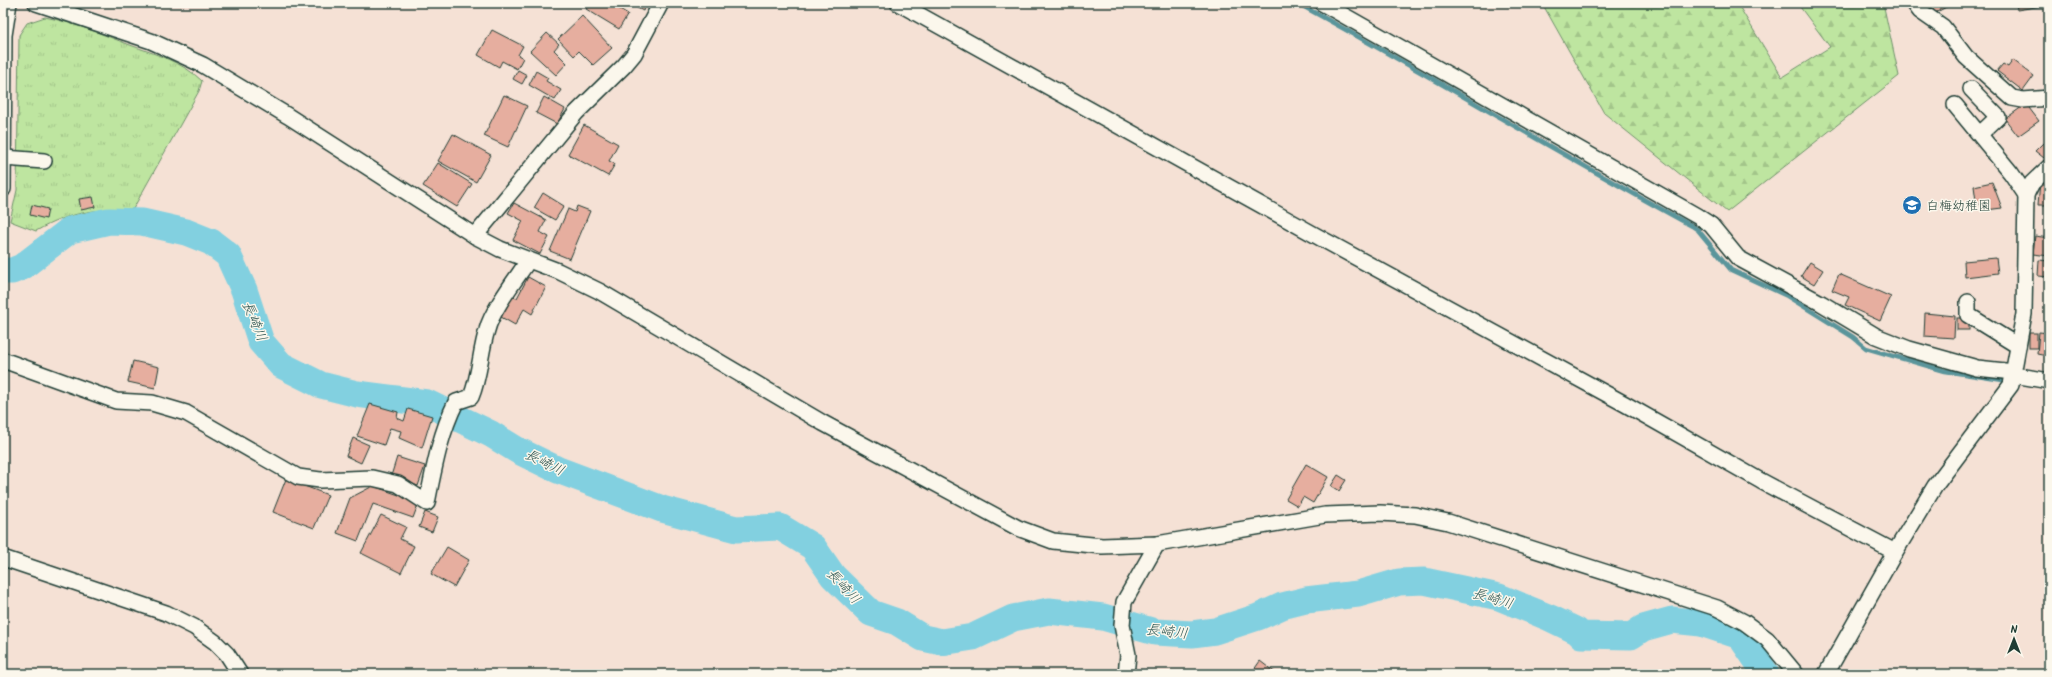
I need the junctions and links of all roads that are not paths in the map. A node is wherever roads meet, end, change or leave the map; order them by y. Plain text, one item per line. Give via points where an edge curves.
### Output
1 (9, 3) edge
2 (36, 3) edge
3 (661, 3) edge
4 (898, 3) edge
5 (1322, 3) edge
6 (1914, 3) edge
7 (1971, 89) dead end
8 (2049, 98) edge
9 (1955, 106) dead end
10 (1980, 134) junction
11 (4, 158) edge
12 (44, 161) dead end
13 (2049, 166) edge
14 (3, 189) edge
15 (2026, 196) junction
16 (475, 236) junction
17 (528, 261) junction
18 (1968, 302) dead end
19 (2018, 346) junction
20 (3, 360) edge
21 (2013, 377) junction
22 (2049, 381) edge
23 (1157, 544) junction
24 (1895, 552) junction
25 (3, 558) edge
26 (240, 674) edge
27 (1126, 674) edge
28 (1796, 674) edge
29 (1826, 674) edge

1 - 11 street via 4,35
2 - 16 street via 151,41 203,65 288,116
3 - 16 street via 634,54 576,113
4 - 24 street via 1761,481
5 - 21 street via 1697,216 1711,225 1738,258 1876,336 1909,349
6 - 8 street via 1920,11 1943,27 1966,57 2012,98
7 - 10 street via 1998,117
9 - 10 street
10 - 15 street
11 - 12 street
11 - 14 street
13 - 15 street via 2032,183
15 - 19 street via 2026,297 2023,328
16 - 17 street
17 - 20 street via 506,293 487,328 471,397 456,402 447,420 438,446 427,503 398,484 372,478 320,480 298,477 186,413 152,403 116,401
17 - 23 street via 558,271 599,291 823,423 1018,528 1053,541 1102,546
18 - 19 street via 1968,314
19 - 21 street
21 - 22 street
21 - 24 street via 1935,486
23 - 27 street via 1124,602 1122,625 1128,655
23 - 28 street via 1325,515 1415,515 1448,522 1717,608 1744,622 1767,639
24 - 29 street
25 - 26 street via 166,613 194,627 215,642 227,654

